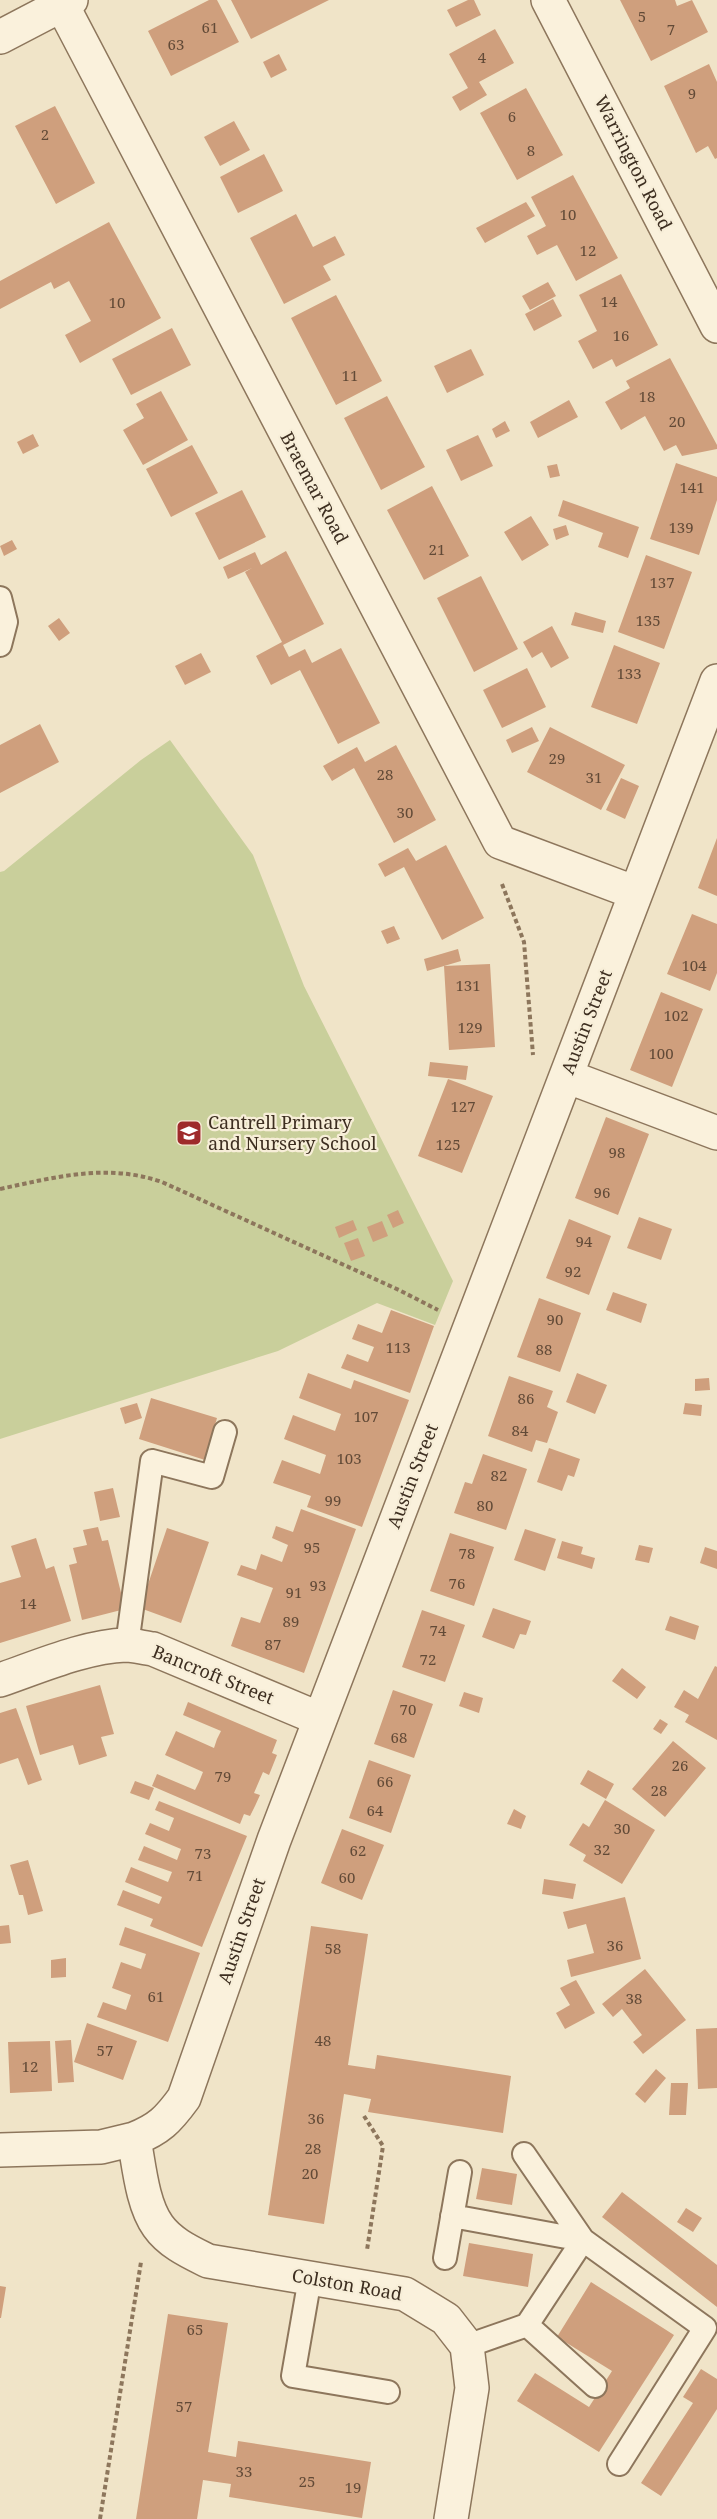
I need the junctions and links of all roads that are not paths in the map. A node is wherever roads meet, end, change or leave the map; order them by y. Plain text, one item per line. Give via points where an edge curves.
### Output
1 (548, 0) edge
2 (66, 2) edge
3 (0, 37) edge
4 (717, 326) edge
5 (0, 598) edge
6 (0, 645) edge
7 (717, 681) edge
8 (636, 893) junction
9 (566, 1076) junction
10 (717, 1133) edge
11 (225, 1432) dead end
12 (127, 1645) junction
13 (0, 1680) edge
14 (320, 1719) junction
15 (134, 2139) junction
16 (0, 2150) edge
17 (524, 2154) dead end
18 (460, 2172) dead end
19 (452, 2216) junction
20 (584, 2240) junction
21 (445, 2258) dead end
22 (310, 2278) junction
23 (526, 2325) junction
24 (467, 2346) junction
25 (595, 2386) dead end
26 (388, 2392) dead end
27 (620, 2464) dead end
28 (451, 2519) edge

1 - 4 street, Warrington Road
2 - 3 street
2 - 8 street, Braemar Road via 500,842
5 - 6 lane via 6,622
7 - 8 street, Austin Street
8 - 9 street, Austin Street
9 - 10 street
9 - 14 street, Austin Street
11 - 12 lane via 212,1476 152,1461
12 - 13 street, Bancroft Street via 68,1657
12 - 14 street, Bancroft Street via 153,1649
14 - 15 street, Austin Street via 184,2098 169,2120
15 - 16 street via 101,2147
15 - 22 street, Colston Road via 145,2195 157,2226 181,2248 208,2261
17 - 20 lane
18 - 19 lane
19 - 20 lane
19 - 21 lane
20 - 23 lane
20 - 27 lane via 705,2328
22 - 24 street, Colston Road via 405,2294 446,2319
22 - 26 lane via 293,2376
23 - 24 lane
23 - 25 lane
24 - 28 street via 472,2388

